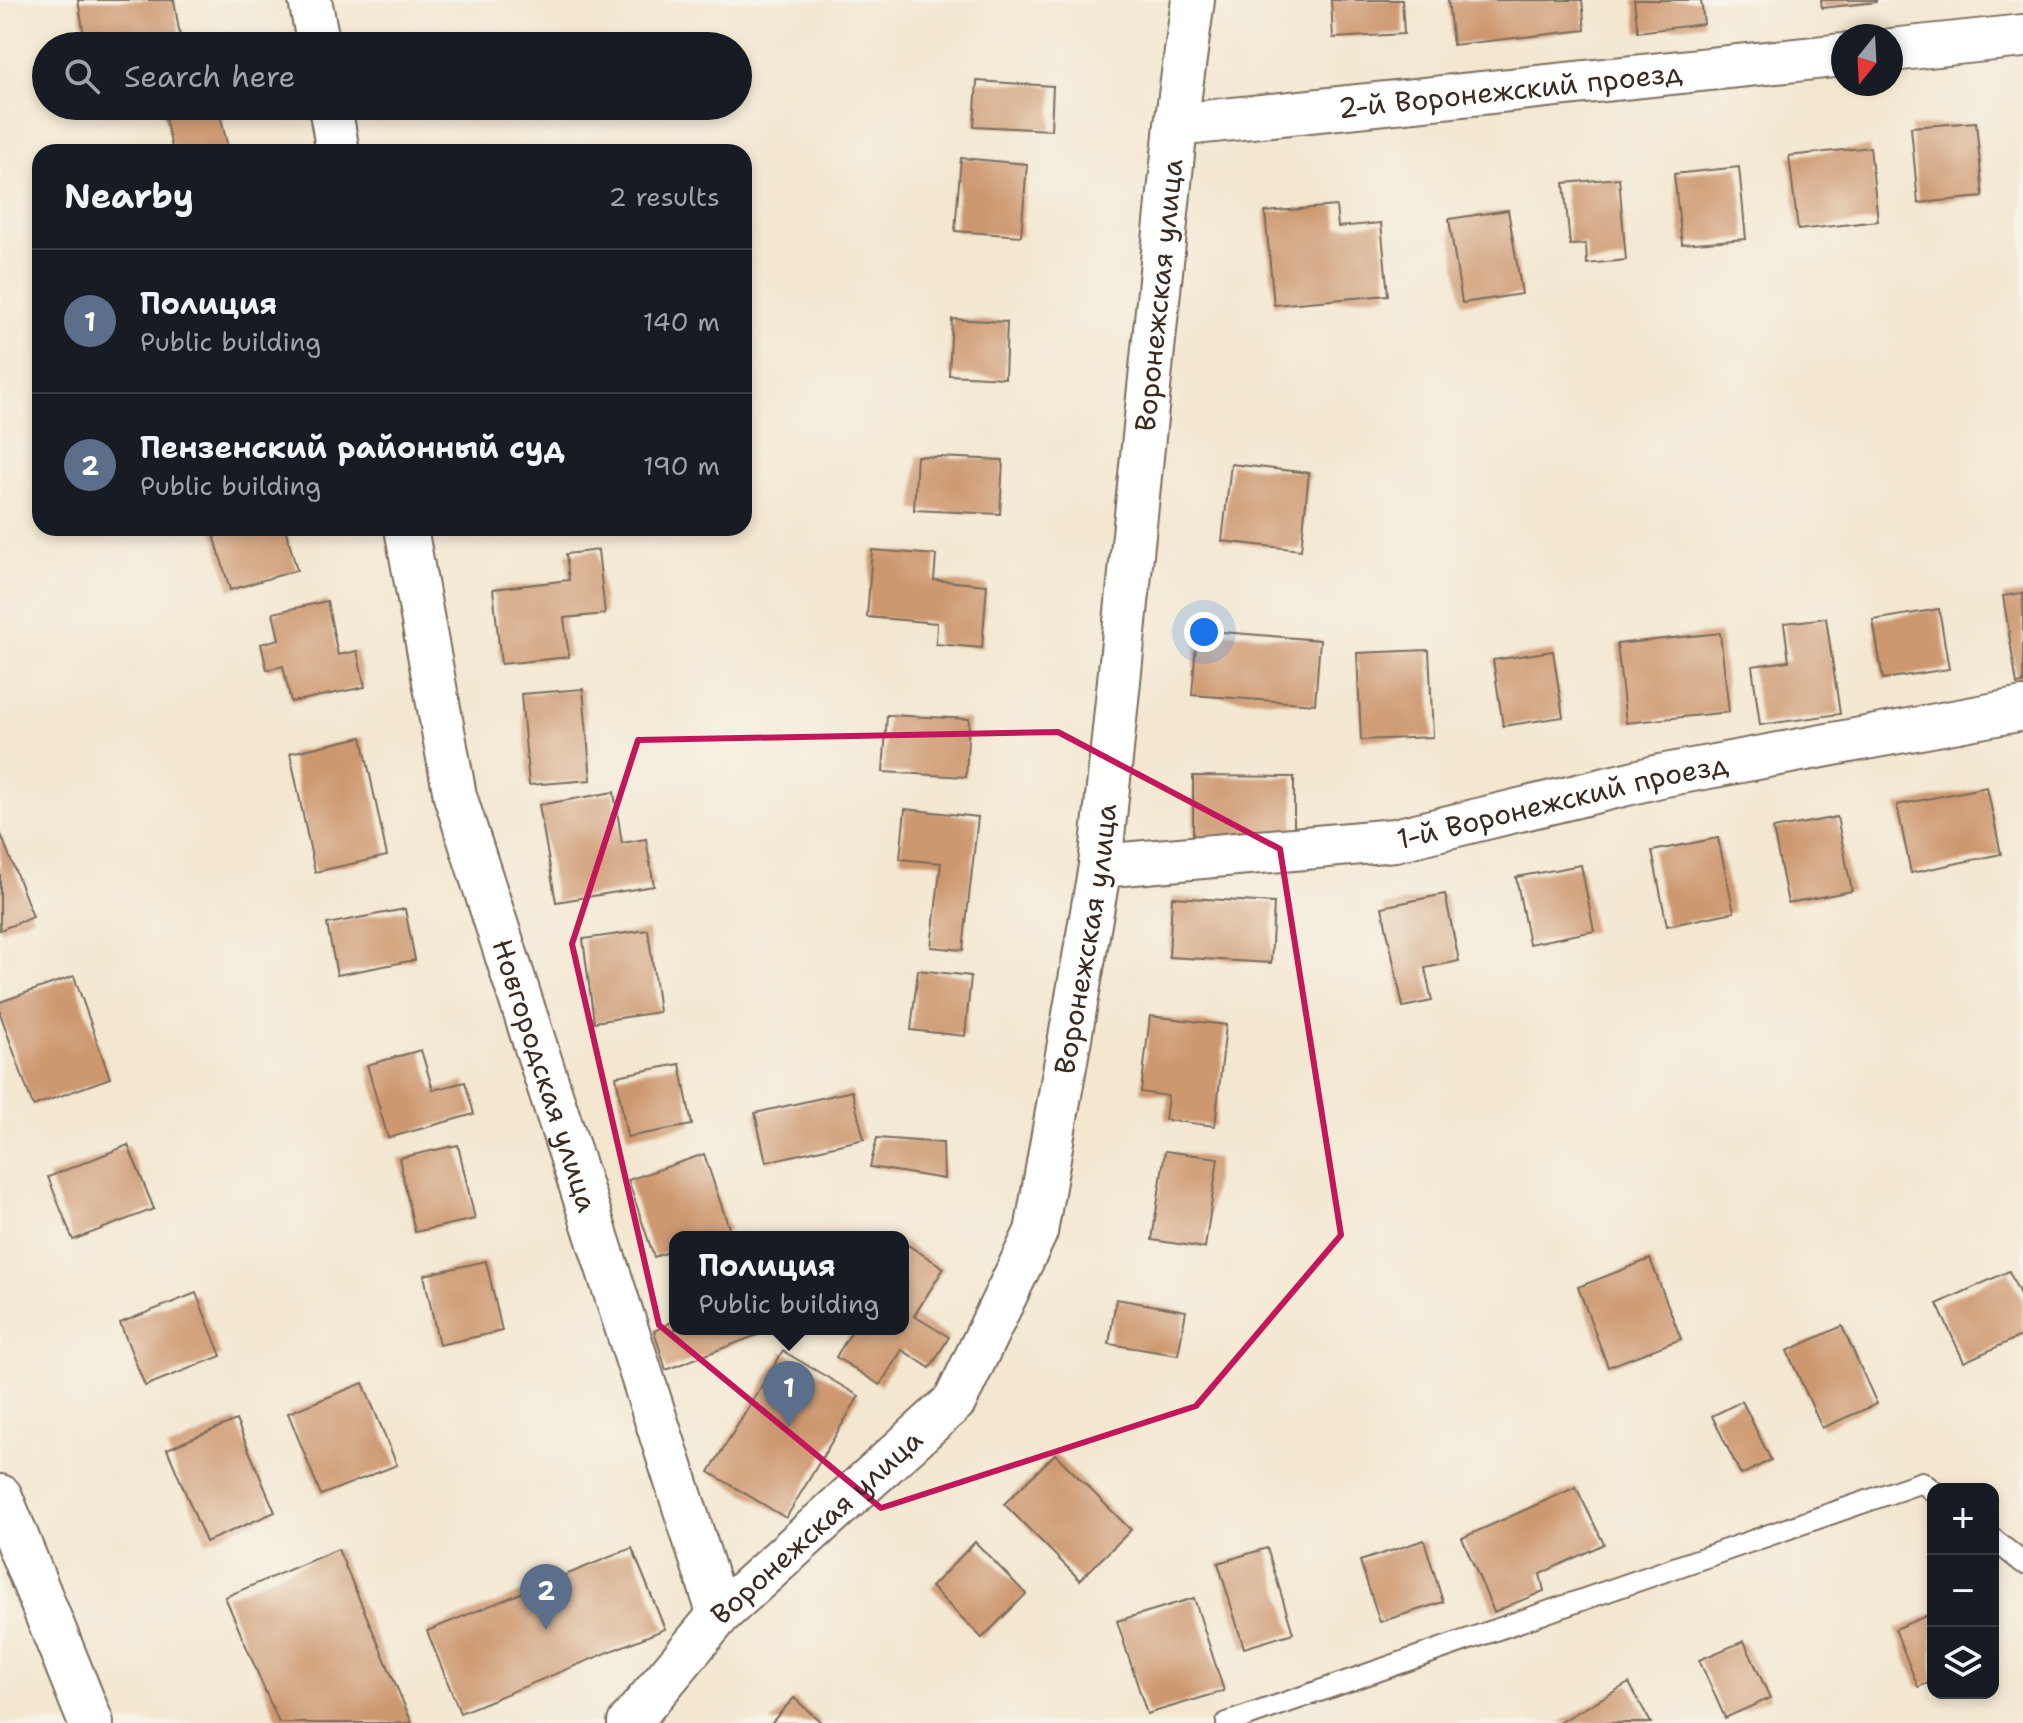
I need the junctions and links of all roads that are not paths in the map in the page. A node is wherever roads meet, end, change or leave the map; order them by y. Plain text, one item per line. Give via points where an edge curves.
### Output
1 (310, 0) edge
2 (1193, 0) edge
3 (316, 32) edge
4 (2023, 36) edge
5 (1903, 49) edge
6 (1831, 56) edge
7 (332, 120) edge
8 (1176, 125) junction
9 (337, 144) edge
10 (407, 536) edge
11 (2023, 709) edge
12 (1100, 866) junction
13 (1927, 1486) edge
14 (0, 1497) edge
15 (1999, 1544) edge
16 (2023, 1563) edge
17 (719, 1615) junction
18 (91, 1723) edge
19 (629, 1723) edge
20 (1227, 1723) edge

1 - 3 street
2 - 8 street, Воронежская улица
4 - 5 street
6 - 8 street, 2-й Воронежский проезд
7 - 9 street
8 - 12 street, Воронежская улица
10 - 17 street, Новгородская улица via 455,796
11 - 12 street, 1-й Воронежский проезд via 1660,776 1395,840
12 - 17 street, Воронежская улица via 1036,1232 955,1401
13 - 20 lane via 1922,1482
14 - 18 main road
15 - 16 lane
17 - 19 street, Воронежская улица

